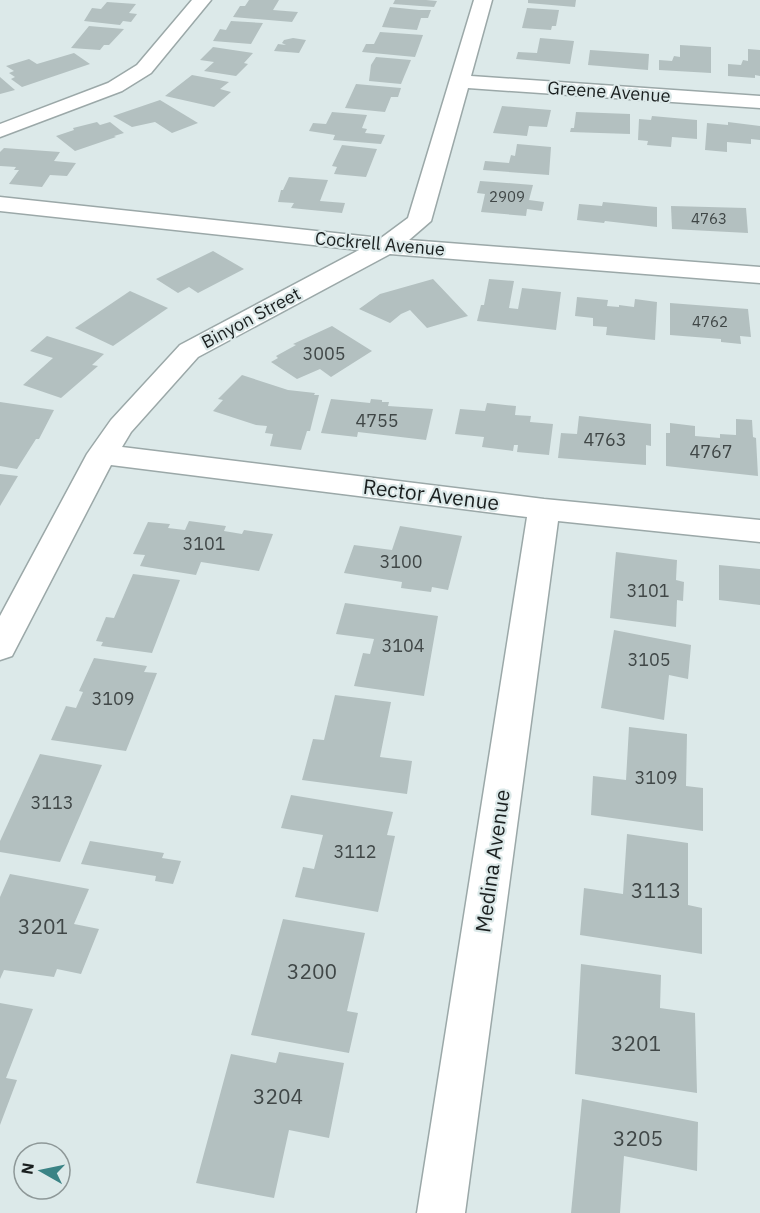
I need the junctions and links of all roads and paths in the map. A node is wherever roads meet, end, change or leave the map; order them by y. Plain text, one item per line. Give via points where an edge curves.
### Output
1 (201, 0) edge
2 (483, 0) edge
3 (458, 81) junction
4 (760, 102) edge
5 (0, 131) edge
6 (0, 204) edge
7 (386, 246) junction
8 (760, 275) edge
9 (102, 454) junction
10 (544, 509) junction
11 (760, 531) edge
12 (0, 647) edge
13 (441, 1213) edge

1 - 5 street via 144,69 115,87
2 - 3 street, Binyon Street
3 - 4 street, Greene Avenue
3 - 7 street, Binyon Street via 419,221
6 - 7 street, Cockrell Avenue
7 - 8 street, Cockrell Avenue
7 - 9 street, Binyon Street via 189,351
9 - 10 street, Rector Avenue
9 - 12 street, Binyon Street
10 - 11 street, Rector Avenue
10 - 13 street, Medina Avenue

